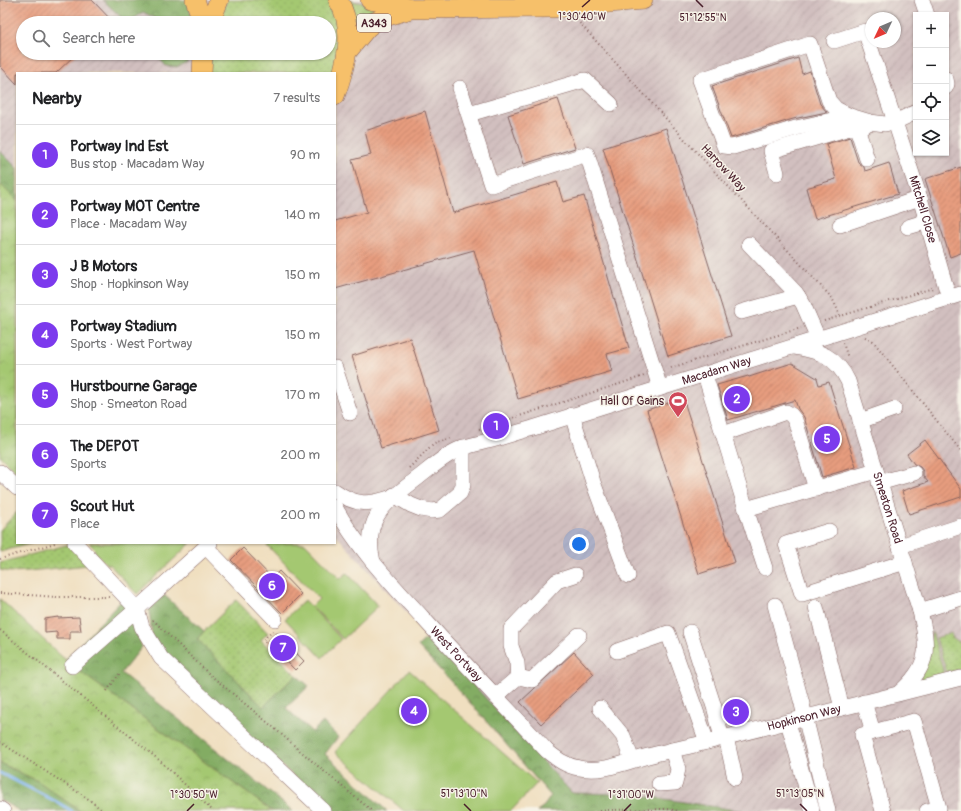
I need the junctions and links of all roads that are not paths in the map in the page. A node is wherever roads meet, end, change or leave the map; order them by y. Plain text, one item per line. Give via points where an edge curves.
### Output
1 (195, 0) edge
2 (220, 0) edge
3 (338, 0) edge
4 (370, 0) edge
5 (643, 0) edge
6 (922, 0) edge
7 (411, 9) junction
8 (926, 12) edge
9 (201, 16) edge
10 (213, 16) edge
11 (834, 41) dead end
12 (347, 52) junction
13 (203, 60) edge
14 (202, 72) edge
15 (460, 88) dead end
16 (336, 93) edge
17 (611, 104) dead end
18 (913, 113) edge
19 (469, 114) junction
20 (850, 116) junction
21 (870, 122) junction
22 (895, 122) junction
23 (867, 159) dead end
24 (777, 173) dead end
25 (920, 198) junction
26 (928, 221) junction
27 (840, 225) dead end
28 (908, 227) dead end
29 (749, 244) dead end
30 (798, 296) junction
31 (955, 296) edge
32 (741, 312) dead end
33 (818, 338) junction
34 (794, 347) junction
35 (336, 371) edge
36 (705, 375) junction
37 (660, 388) junction
38 (894, 409) dead end
39 (350, 413) dead end
40 (572, 415) junction
41 (860, 421) junction
42 (723, 434) junction
43 (463, 448) junction
44 (0, 472) edge
45 (914, 473) dead end
46 (878, 477) junction
47 (16, 487) edge
48 (816, 489) junction
49 (336, 491) edge
50 (393, 496) junction
51 (746, 509) junction
52 (336, 510) edge
53 (961, 526) edge
54 (829, 531) dead end
55 (76, 544) edge
56 (208, 545) edge
57 (900, 546) junction
58 (373, 562) junction
59 (905, 562) junction
60 (765, 568) dead end
61 (575, 575) dead end
62 (628, 576) dead end
63 (961, 598) edge
64 (775, 605) dead end
65 (816, 607) dead end
66 (138, 609) junction
67 (920, 611) junction
68 (275, 619) road end
69 (690, 632) dead end
70 (579, 635) dead end
71 (617, 652) dead end
72 (72, 666) dead end
73 (518, 677) junction
74 (961, 678) edge
75 (898, 694) junction
76 (496, 696) junction
77 (864, 702) junction
78 (600, 708) dead end
79 (842, 708) junction
80 (805, 717) junction
81 (788, 722) junction
82 (873, 732) junction
83 (718, 739) junction
84 (672, 750) junction
85 (632, 760) junction
86 (600, 769) joint
87 (735, 778) dead end
88 (659, 784) dead end
89 (812, 809) dead end
90 (0, 810) edge
91 (3, 811) edge
92 (324, 811) edge
93 (828, 811) edge
94 (883, 811) edge
95 (927, 811) edge

1 - 9 main road
2 - 10 main road
3 - 12 main road via 347,23
4 - 7 main road, A343
5 - 7 main road, A343 via 553,8
6 - 8 street
7 - 12 main road, A343 via 373,23
11 - 22 street, Mitchell Close via 865,31
12 - 16 main road
13 - 14 main road
15 - 19 street
17 - 19 street via 585,80
18 - 22 street
19 - 37 street via 491,185 587,154
20 - 20 street via 836,109 829,101 810,44 700,80 724,146 733,147 796,128
20 - 21 street
21 - 22 street
21 - 23 street via 858,132
21 - 24 street via 771,151
22 - 25 street, Mitchell Close
25 - 26 street, Mitchell Close
25 - 27 street
26 - 28 street
26 - 31 street, Mitchell Close
29 - 30 street
30 - 32 street
30 - 33 street
31 - 33 street, Macadam Way
33 - 34 street, Macadam Way
34 - 36 street, Macadam Way
34 - 41 street, Smeaton Road via 823,354 840,367 848,381
35 - 39 street
36 - 37 street, Macadam Way
36 - 42 street
37 - 40 street, Macadam Way
38 - 41 street
40 - 43 street, Macadam Way
40 - 62 street via 593,482
41 - 46 street, Smeaton Road
42 - 48 street via 786,412 795,420
42 - 51 street
43 - 50 street, Macadam Way via 434,465
43 - 50 street via 463,486 460,493 440,510 421,509
44 - 47 street
45 - 46 street
46 - 48 street
46 - 57 street, Smeaton Road
48 - 51 street
49 - 50 street via 364,503
50 - 58 street via 381,510 372,529 370,544
51 - 60 street
52 - 58 street, West Portway via 355,540
53 - 57 street
54 - 59 street via 786,544 802,594
55 - 66 street
56 - 66 street
56 - 68 street
57 - 59 street, Smeaton Road
58 - 76 street, West Portway
59 - 67 street, Smeaton Road
61 - 73 street via 557,581 510,629
63 - 67 street
64 - 80 street
65 - 79 street
66 - 72 street
66 - 92 street via 142,627 161,658
67 - 75 street, Smeaton Road via 926,641 924,659 914,678
69 - 83 street via 715,710
70 - 73 street via 532,680
71 - 83 street via 668,633
73 - 76 street
74 - 75 street, Hopkinson Way
75 - 77 street, Hopkinson Way
76 - 86 street, West Portway via 559,761 578,768
77 - 79 street, Hopkinson Way
77 - 82 street
78 - 85 street via 623,736
79 - 80 street, Hopkinson Way
80 - 81 street, Hopkinson Way
80 - 93 street
81 - 83 street, Hopkinson Way
81 - 89 street
82 - 94 street via 862,735
82 - 95 street via 914,721 939,808
83 - 84 street, Hopkinson Way
83 - 87 street
84 - 85 street, Hopkinson Way
84 - 88 street via 678,769 676,783
85 - 86 street, Hopkinson Way
90 - 91 street

